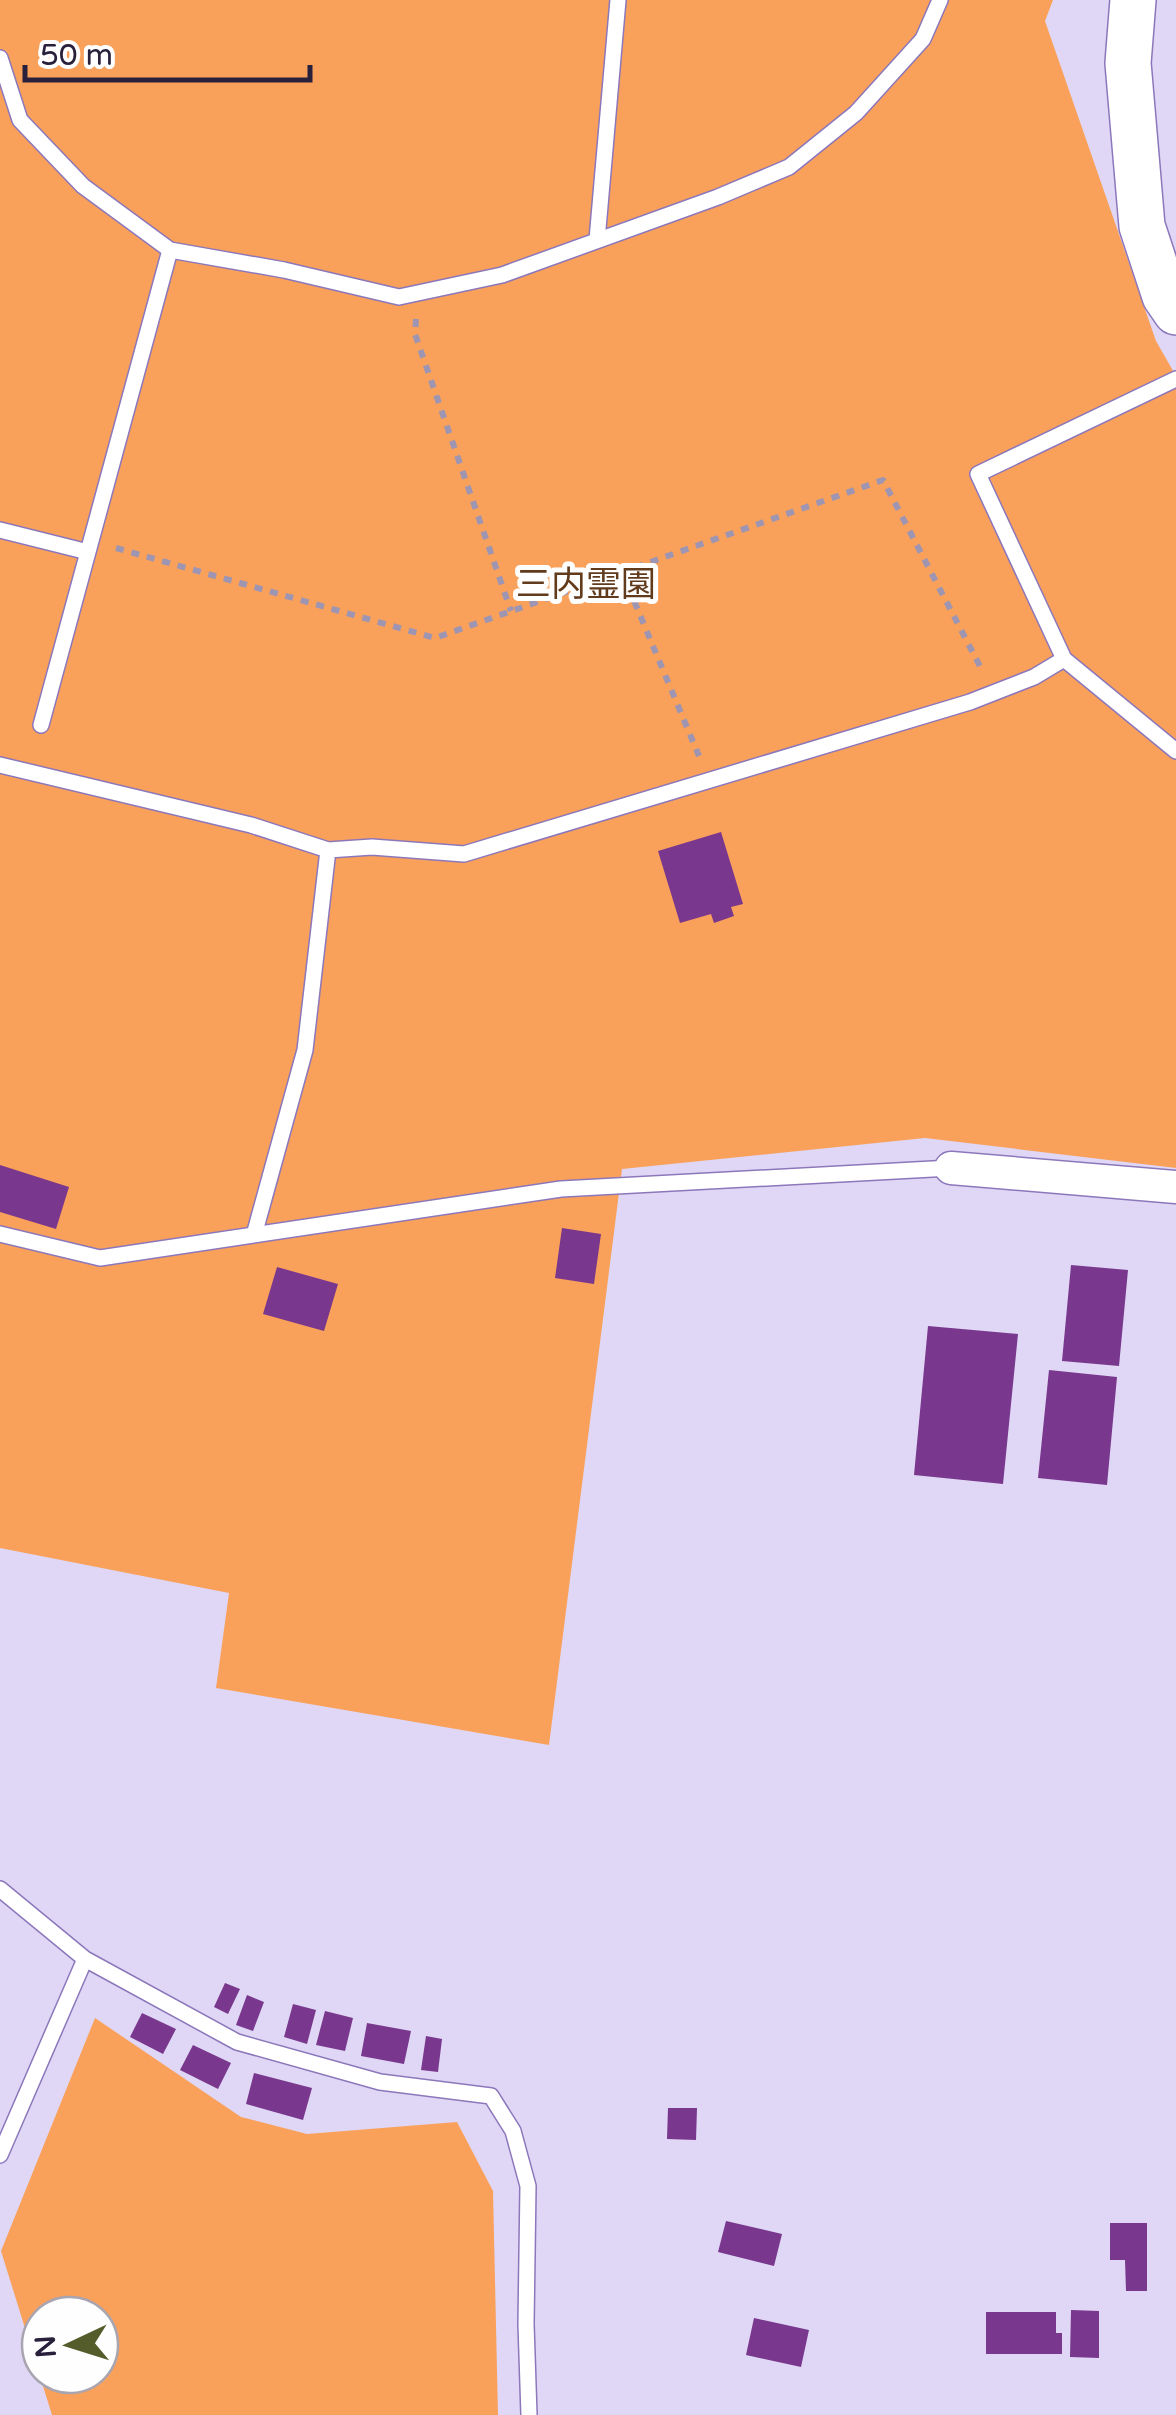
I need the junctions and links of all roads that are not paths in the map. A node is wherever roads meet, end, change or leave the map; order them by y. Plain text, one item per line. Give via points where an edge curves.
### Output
1 (618, 0) edge
2 (940, 0) edge
3 (1133, 0) edge
4 (0, 58) edge
5 (596, 240) junction
6 (170, 250) junction
7 (1176, 312) edge
8 (1176, 379) edge
9 (0, 530) edge
10 (90, 547) junction
11 (1064, 659) junction
12 (42, 725) dead end
13 (1176, 751) edge
14 (0, 765) edge
15 (328, 850) junction
16 (951, 1168) joint
17 (1176, 1188) edge
18 (0, 1234) edge
19 (254, 1235) junction
20 (0, 1889) edge
21 (84, 1959) junction
22 (0, 2155) edge
23 (528, 2415) edge

1 - 5 lane
2 - 5 lane via 922,39 856,114 789,167
3 - 7 street via 1128,63 1142,226
4 - 6 lane via 20,120 83,186
5 - 6 lane via 502,275 398,298
6 - 10 lane
8 - 11 lane via 978,474
9 - 10 lane
10 - 12 lane
11 - 13 lane
11 - 15 lane via 994,693 464,854
14 - 15 lane
15 - 19 lane via 305,1050
16 - 17 street
16 - 19 lane via 561,1189
18 - 19 lane via 100,1258
20 - 21 lane
21 - 22 lane
21 - 23 lane via 237,2042 380,2082 491,2096 513,2132 528,2186

